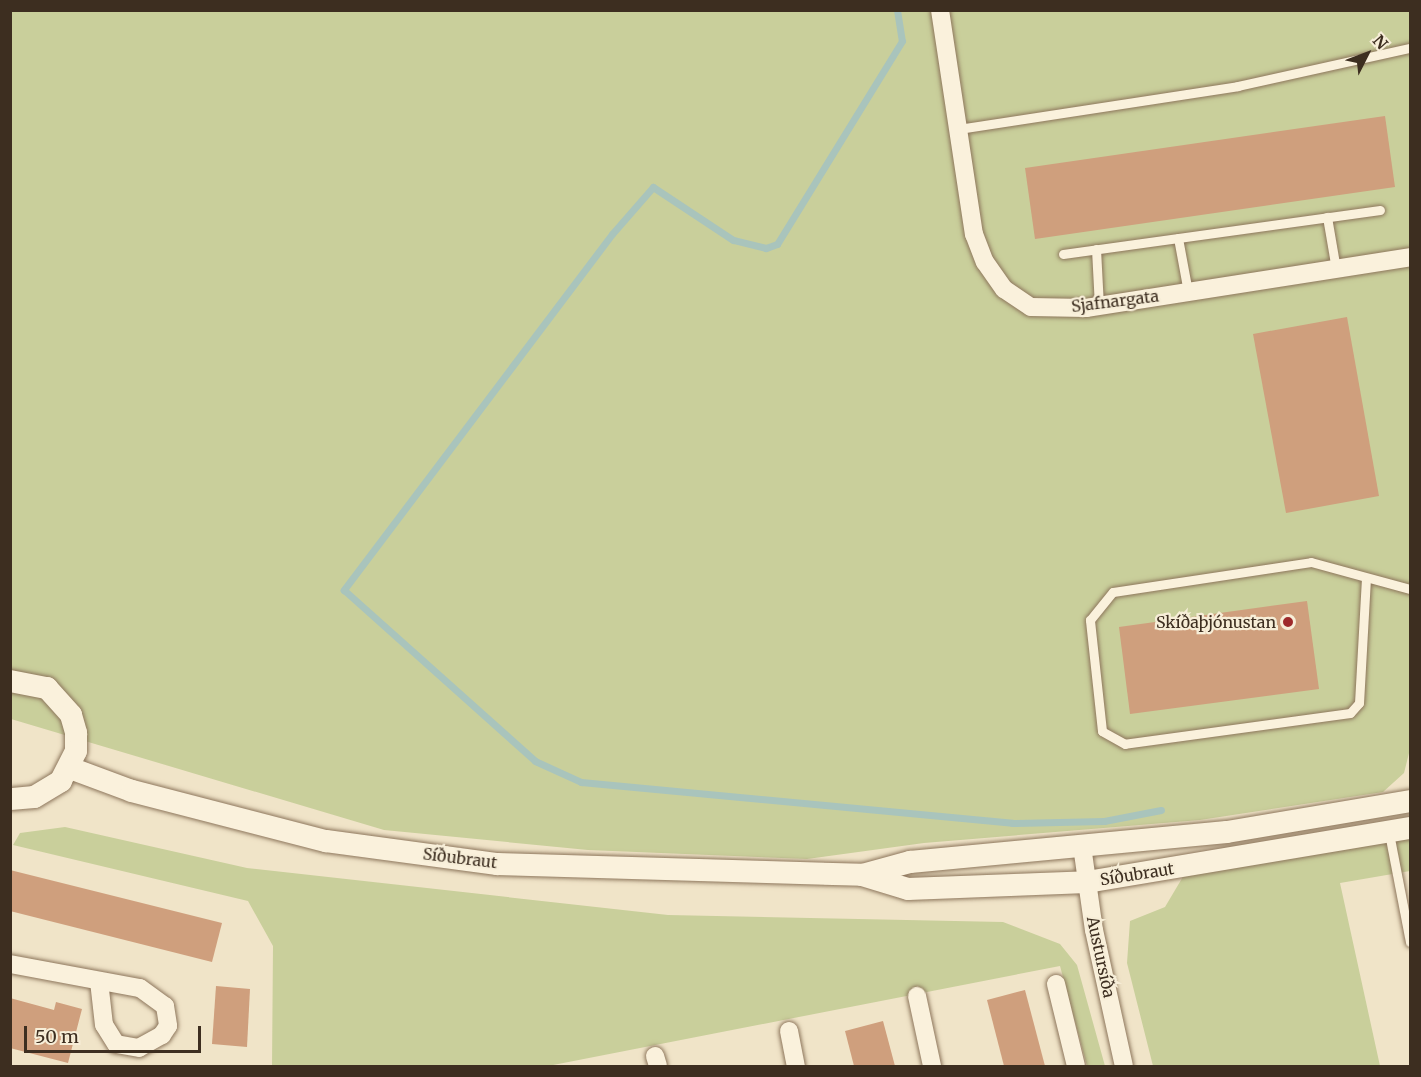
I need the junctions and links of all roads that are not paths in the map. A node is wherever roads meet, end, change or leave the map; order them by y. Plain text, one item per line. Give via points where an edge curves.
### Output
1 (940, 10) edge
2 (1410, 48) edge
3 (958, 129) junction
4 (1380, 210) dead end
5 (1327, 217) junction
6 (1178, 238) junction
7 (1096, 249) junction
8 (1063, 254) dead end
9 (1410, 257) edge
10 (1336, 269) junction
11 (1188, 292) junction
12 (1099, 306) junction
13 (1366, 578) junction
14 (1410, 589) edge
15 (10, 681) edge
16 (69, 768) junction
17 (10, 799) edge
18 (1410, 801) edge
19 (1400, 830) edge
20 (1082, 846) junction
21 (862, 875) junction
22 (1087, 882) junction
23 (1410, 942) edge
24 (10, 964) edge
25 (99, 981) dead end
26 (1056, 984) dead end
27 (917, 996) dead end
28 (789, 1031) dead end
29 (796, 1066) edge
30 (932, 1066) edge
31 (1076, 1066) edge
32 (1124, 1066) edge

1 - 3 street, Sjafnargata
2 - 3 lane via 1238,86
3 - 12 street, Sjafnargata via 974,234 985,262 1004,289 1031,307
4 - 5 lane
5 - 6 lane
5 - 10 lane
6 - 7 lane
6 - 11 lane
7 - 8 lane
7 - 12 lane
9 - 10 street, Sjafnargata
10 - 11 street, Sjafnargata
11 - 12 street, Sjafnargata
13 - 13 lane via 1311,562 1113,592 1090,620 1102,730 1125,744 1350,713 1359,703
13 - 14 lane
15 - 16 street via 47,688 72,715 76,742
16 - 17 street via 48,791
16 - 21 street, Síðubraut via 132,791 360,845 497,864
18 - 20 street, Síðubraut via 1227,832
19 - 22 street, Síðubraut
19 - 23 lane
20 - 21 street, Síðubraut via 910,862
20 - 22 street, Austursíða
21 - 22 street, Síðubraut via 908,890
22 - 32 street, Austursíða
24 - 25 street
26 - 31 street
27 - 30 street
28 - 29 street

